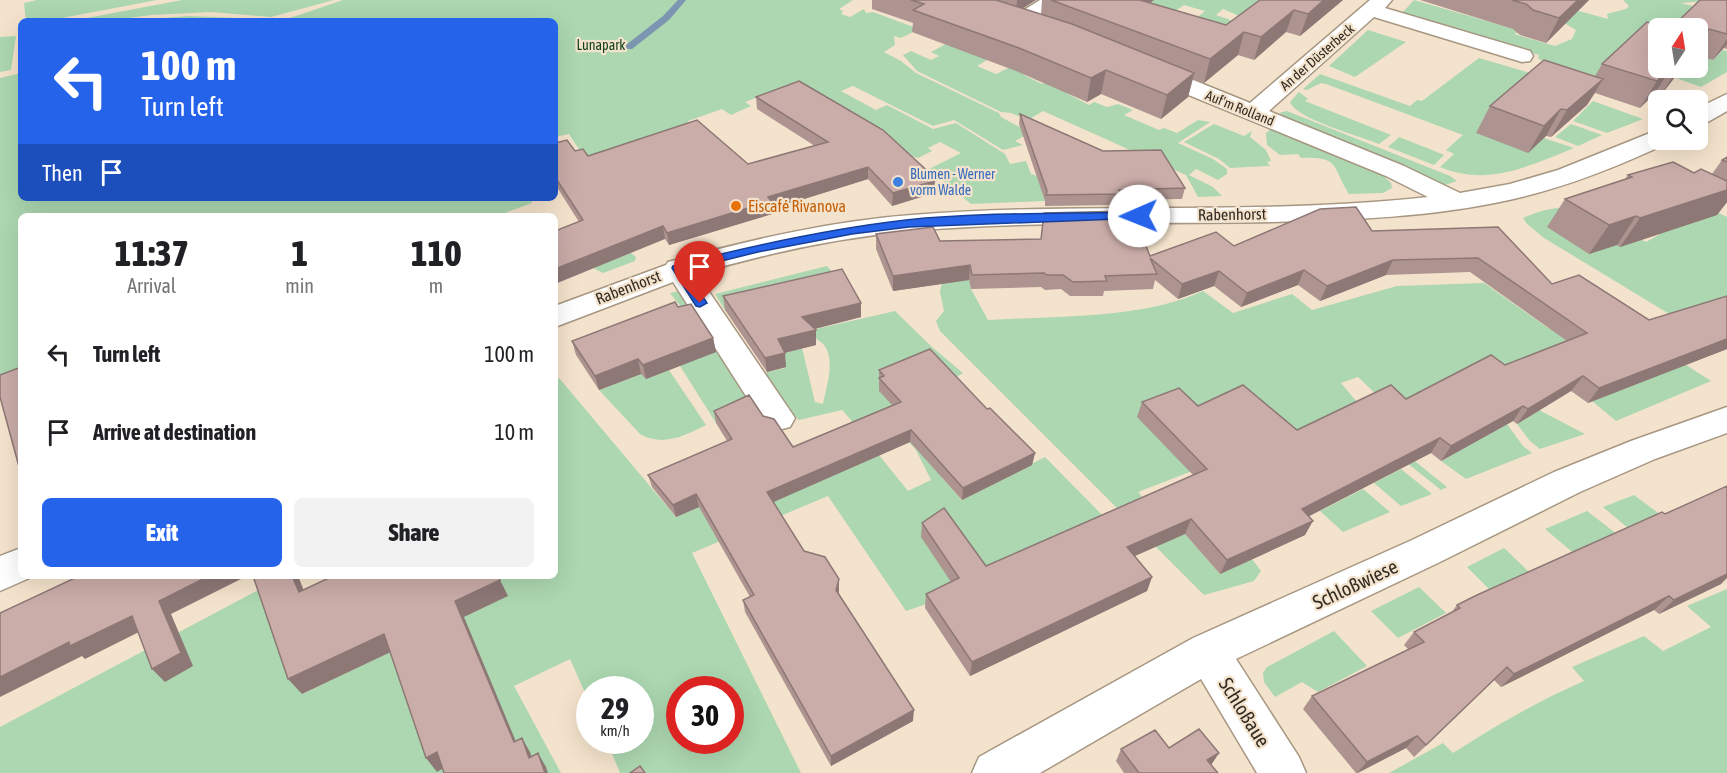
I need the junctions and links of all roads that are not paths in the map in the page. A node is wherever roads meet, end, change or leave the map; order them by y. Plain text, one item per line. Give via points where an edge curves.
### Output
1 (1053, 0) edge
2 (1376, 5) edge
3 (1044, 29) edge
4 (1522, 56) dead end
5 (1131, 64) edge
6 (1727, 101) edge
7 (1708, 112) edge
8 (1253, 113) junction
9 (1648, 143) edge
10 (1620, 156) junction
11 (1652, 171) edge
12 (1458, 202) junction
13 (678, 268) junction
14 (558, 316) edge
15 (778, 418) dead end
16 (1727, 420) edge
17 (18, 565) edge
18 (0, 574) edge
19 (1208, 652) junction
20 (995, 773) edge
21 (1283, 773) edge

1 - 3 street via 1010,18
2 - 4 street
2 - 8 street, An der Düsterbeck
5 - 8 street, Auf'm Rolland
6 - 7 street
8 - 12 street, Auf'm Rolland via 1395,171
9 - 10 street, Rabenhorst
10 - 11 street
10 - 12 street, Rabenhorst via 1539,185
12 - 13 street, Rabenhorst via 1334,212 909,223 820,236
13 - 14 street, Rabenhorst
13 - 15 street
16 - 19 street, Schloßwiese via 1567,482
17 - 18 street
19 - 20 street, Schloßwiese
19 - 21 street, Schloßaue

